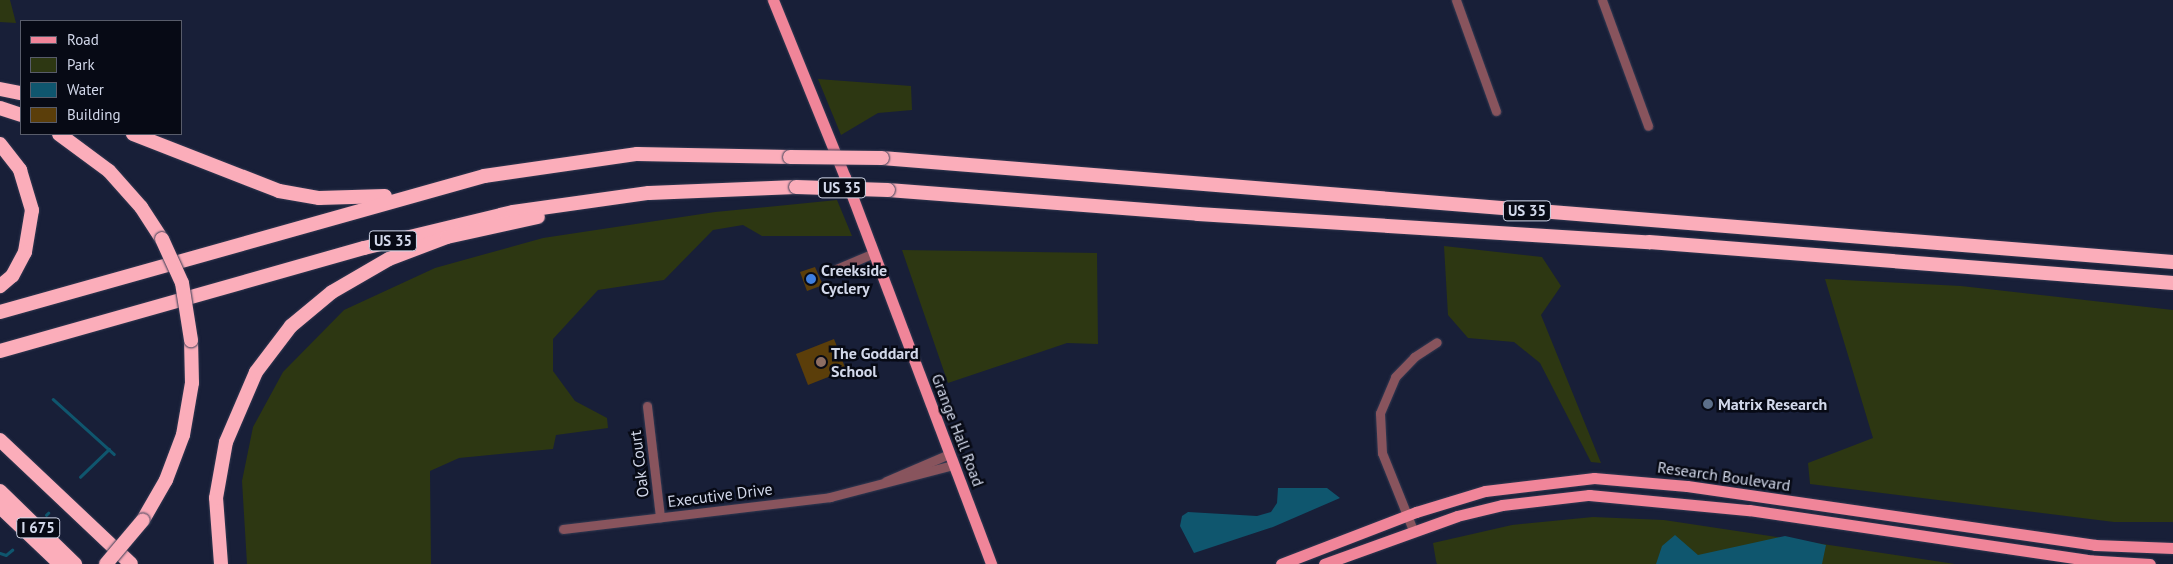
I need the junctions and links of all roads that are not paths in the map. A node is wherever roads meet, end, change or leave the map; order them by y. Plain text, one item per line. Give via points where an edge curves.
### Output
1 (773, 0) edge
2 (1456, 0) edge
3 (1602, 0) edge
4 (0, 89) edge
5 (20, 92) edge
6 (0, 108) edge
7 (1496, 112) dead end
8 (20, 116) edge
9 (1648, 126) dead end
10 (60, 135) edge
11 (136, 135) edge
12 (0, 144) edge
13 (728, 156) junction
14 (744, 187) junction
15 (408, 196) junction
16 (874, 253) junction
17 (2173, 262) edge
18 (834, 270) dead end
19 (2169, 283) edge
20 (0, 286) edge
21 (0, 312) edge
22 (0, 320) edge
23 (1438, 342) dead end
24 (0, 351) edge
25 (647, 406) dead end
26 (0, 436) edge
27 (0, 440) edge
28 (949, 454) junction
29 (25, 463) junction
30 (953, 465) junction
31 (880, 485) junction
32 (0, 491) edge
33 (0, 507) edge
34 (1406, 516) junction
35 (660, 517) junction
36 (563, 529) dead end
37 (1413, 530) junction
38 (2173, 548) edge
39 (60, 564) edge
40 (75, 564) edge
41 (106, 564) edge
42 (131, 564) edge
43 (221, 564) edge
44 (991, 564) edge
45 (1281, 564) edge
46 (1324, 564) edge
47 (2150, 564) edge

1 - 16 main road, Grange Hall Road
2 - 7 street
3 - 9 street
4 - 5 highway
6 - 8 highway
10 - 41 highway, bridge via 114,176 162,239 182,283 191,340 192,383 183,435 166,480 143,520
11 - 15 highway via 253,183 292,194 345,199
12 - 20 highway via 20,170 32,210 25,252 12,276
13 - 15 highway via 637,154 570,161 484,176
13 - 17 highway, US 35, bridge via 882,158
13 - 22 highway, US 35 via 616,164 450,192
14 - 19 highway, US 35, bridge via 888,190
14 - 24 highway, US 35 via 603,198 488,218 372,246
14 - 43 highway via 570,210 459,234 389,259 325,298 291,326 267,356 231,424 216,498
15 - 21 highway
16 - 18 street
16 - 28 main road, Grange Hall Road
23 - 34 street via 1414,357 1395,377 1380,413 1382,453
25 - 35 street, Oak Court
26 - 29 highway
27 - 29 highway, I 675
28 - 30 main road, Grange Hall Road
28 - 31 street, Executive Drive via 900,472
29 - 42 highway, I 675
30 - 31 street, Executive Drive
30 - 44 main road, Grange Hall Road
31 - 35 street, Executive Drive via 830,497
32 - 40 highway, I 675
33 - 39 highway
34 - 37 street
34 - 38 main road, Research Boulevard via 1485,491 1594,478 1687,486 2095,545
34 - 45 main road, Research Boulevard
35 - 36 street, Executive Drive
37 - 46 main road, Research Boulevard
37 - 47 main road, Research Boulevard via 1511,503 1556,497 1626,496 2086,560

